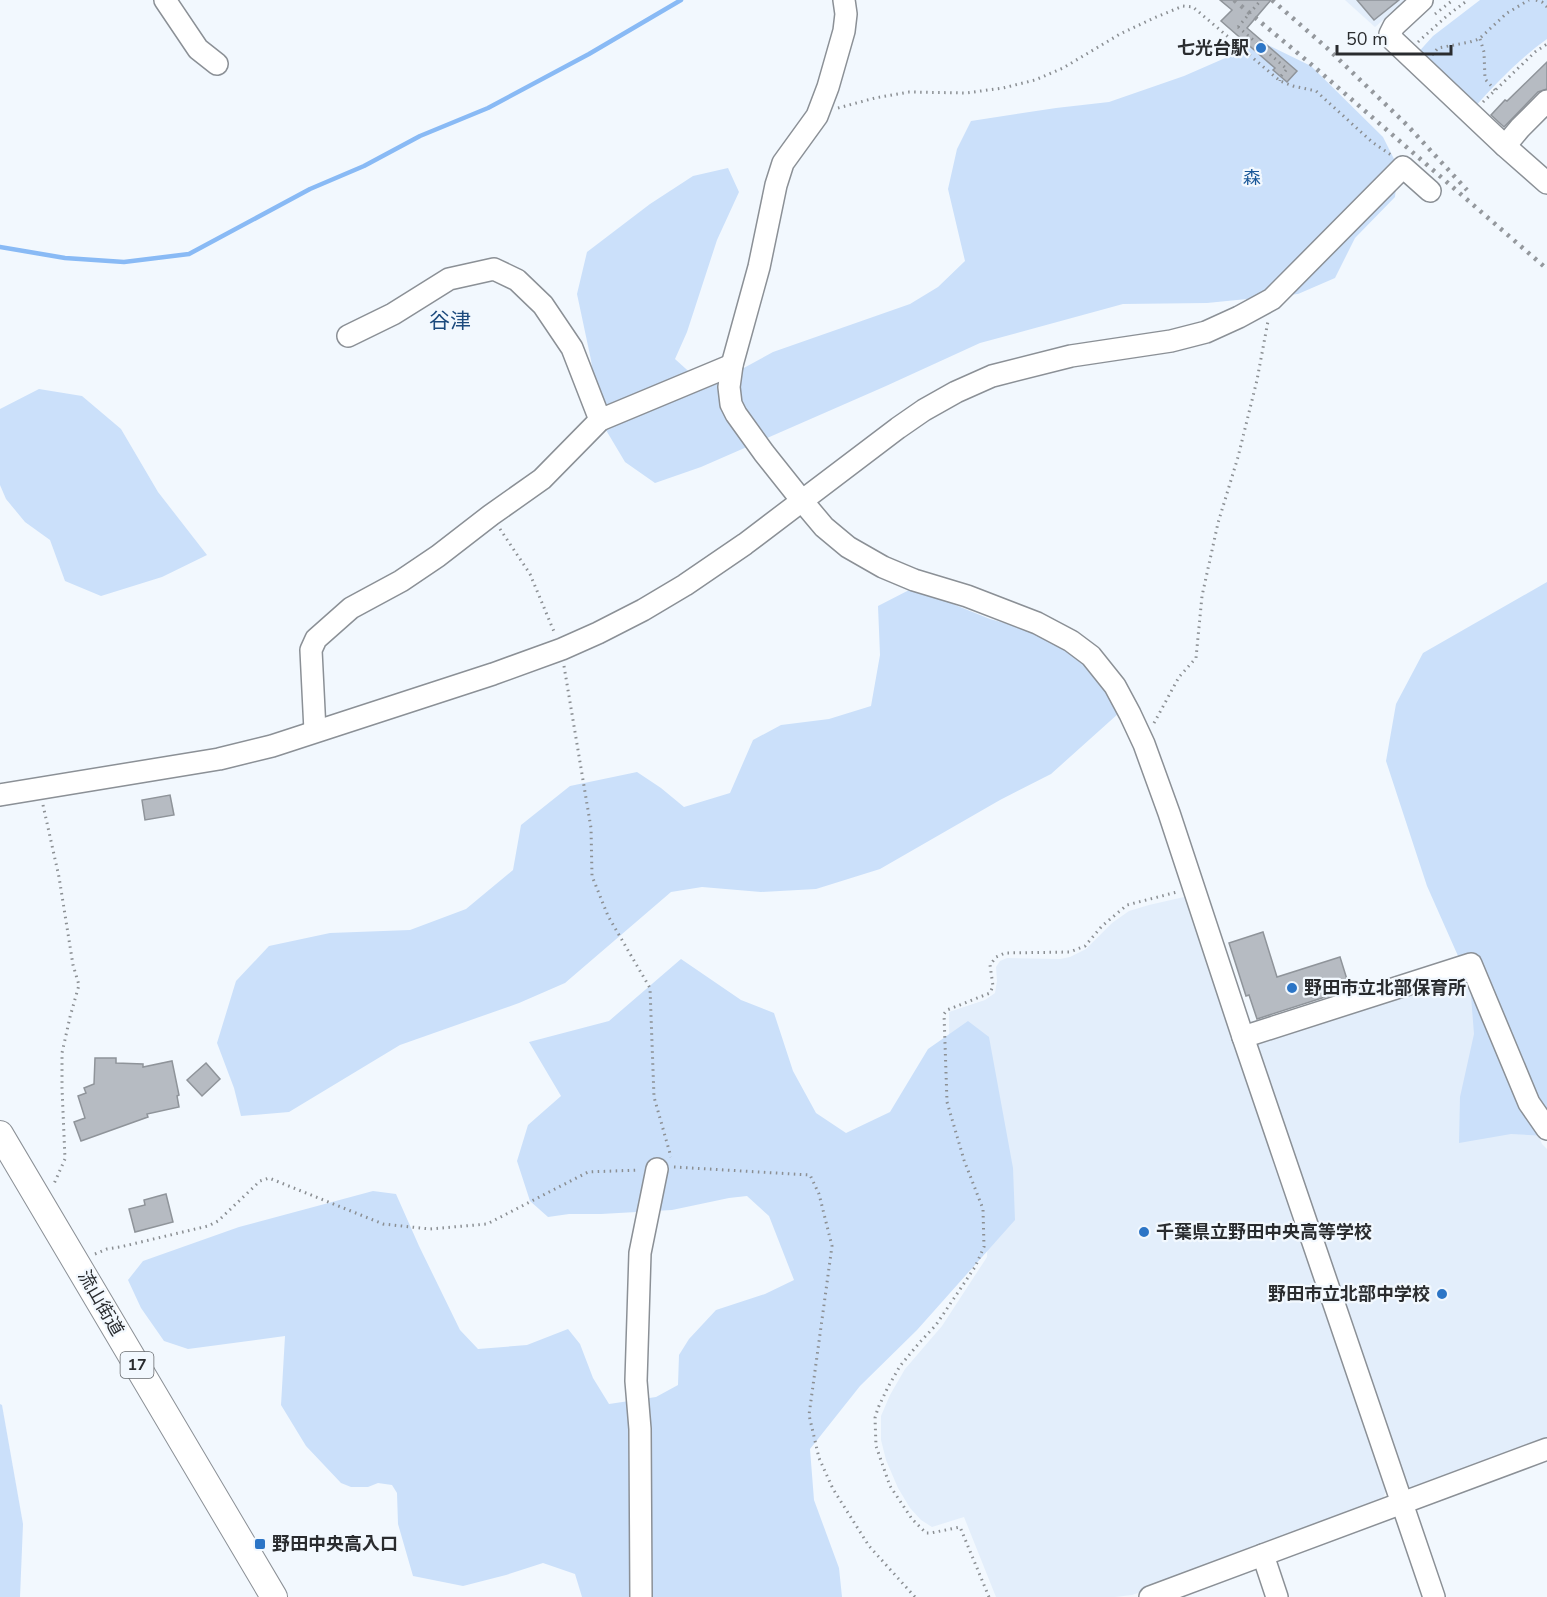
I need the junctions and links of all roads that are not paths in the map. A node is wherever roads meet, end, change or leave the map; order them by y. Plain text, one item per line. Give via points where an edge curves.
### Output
1 (165, 0) edge
2 (844, 0) edge
3 (1425, 10) edge
4 (217, 64) dead end
5 (1547, 101) edge
6 (1505, 146) junction
7 (1547, 183) edge
8 (1430, 191) dead end
9 (348, 336) dead end
10 (732, 365) junction
11 (600, 420) junction
12 (803, 502) junction
13 (315, 731) junction
14 (0, 795) edge
15 (1243, 1037) junction
16 (1547, 1129) edge
17 (0, 1134) edge
18 (666, 1168) road end
19 (1547, 1449) edge
20 (1402, 1503) junction
21 (1263, 1555) junction
22 (274, 1597) edge
23 (641, 1597) edge
24 (1151, 1597) edge
25 (1277, 1597) edge
26 (1434, 1597) edge

1 - 4 street via 198,49
2 - 10 street via 844,31 828,87 817,116 783,163 776,185
3 - 6 street via 1394,26 1390,33 1393,40
5 - 6 street
6 - 7 street
8 - 12 street via 1403,166 1272,299 1206,332 1071,356 983,380 924,410
9 - 11 street via 393,314 448,279 494,269 517,280 543,304 572,348
10 - 11 street
10 - 12 street via 729,387 736,414
11 - 13 street via 542,479 438,556 351,608 316,639 311,650
12 - 13 street via 685,585 562,649
12 - 15 street via 848,547 883,567 1037,623 1092,656 1114,686 1144,744
13 - 14 street via 219,759
15 - 16 street via 1471,964 1529,1103
15 - 20 street
17 - 22 main road, 流山街道 / 17
18 - 23 street via 640,1253 636,1381
19 - 20 street
20 - 21 street
20 - 26 street
21 - 24 street
21 - 25 street

